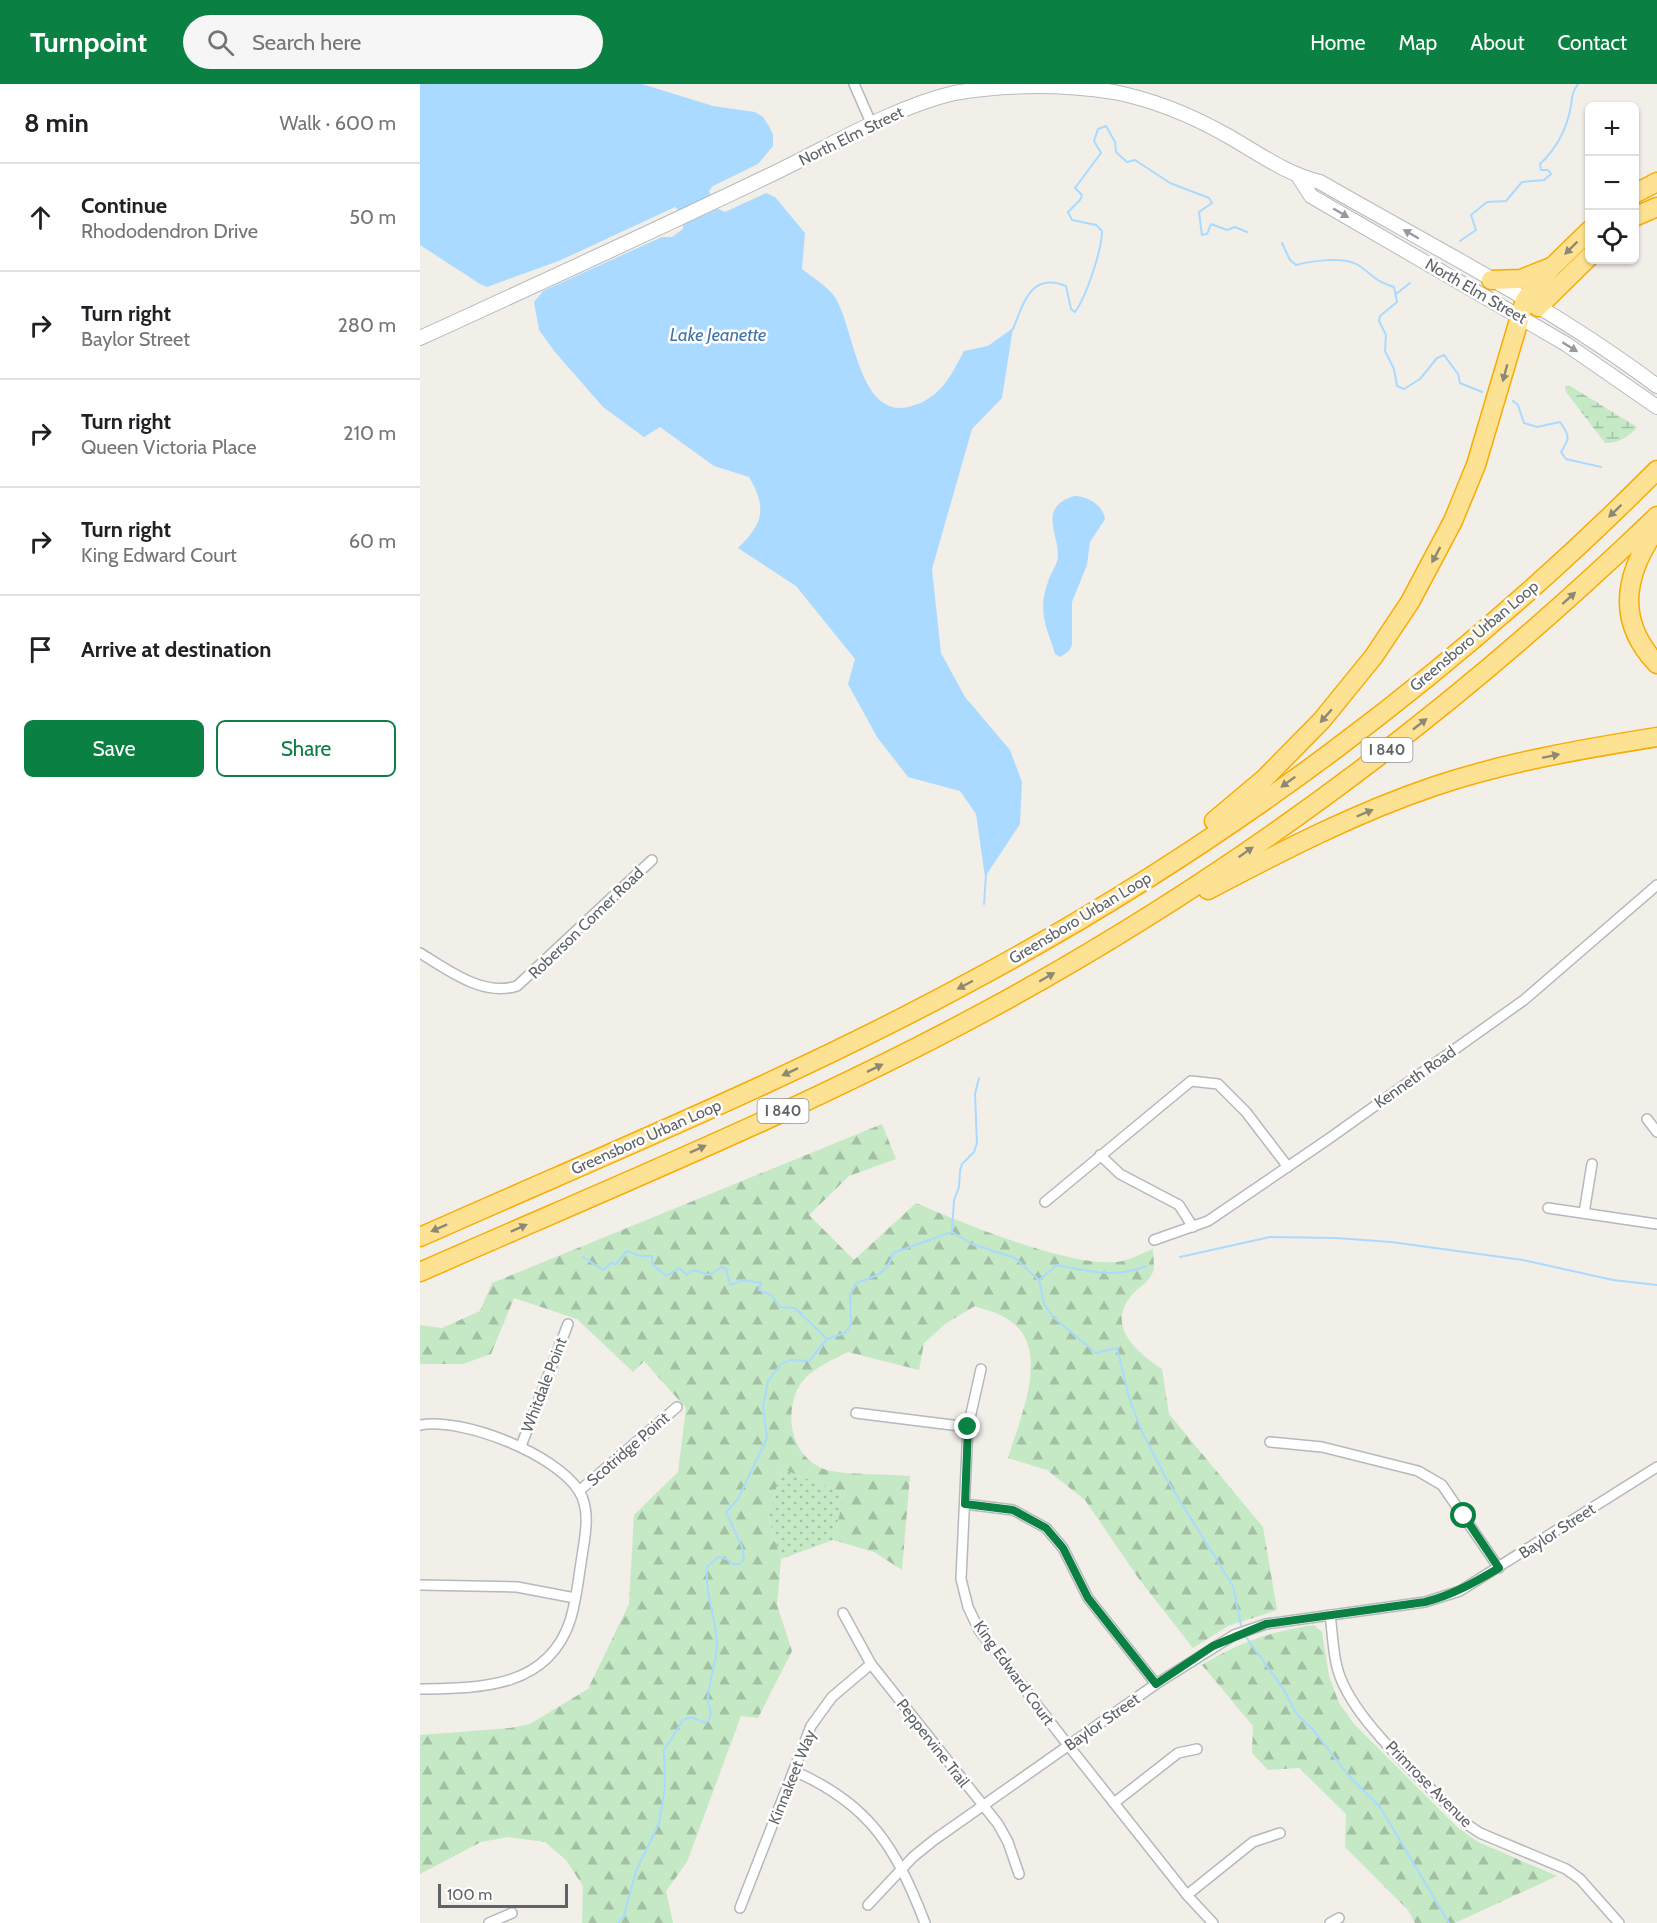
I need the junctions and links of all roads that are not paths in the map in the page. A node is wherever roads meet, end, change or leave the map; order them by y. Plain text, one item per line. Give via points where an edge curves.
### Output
1 (854, 84) edge
2 (872, 124) junction
3 (1298, 176) junction
4 (1657, 182) edge
5 (1639, 192) edge
6 (1657, 207) edge
7 (1639, 215) edge
8 (1585, 235) edge
9 (1585, 260) edge
10 (1552, 267) junction
11 (1491, 280) junction
12 (1528, 308) junction
13 (420, 338) edge
14 (1657, 386) edge
15 (1657, 407) edge
16 (1657, 470) edge
17 (1657, 516) edge
18 (1657, 528) edge
19 (1657, 664) edge
20 (1657, 737) edge
21 (652, 860) dead end
22 (1657, 885) edge
23 (1125, 892) junction
24 (1091, 951) junction
25 (420, 953) edge
26 (1647, 1119) dead end
27 (1657, 1132) edge
28 (1100, 1155) junction
29 (1592, 1164) dead end
30 (1288, 1167) junction
31 (1045, 1202) dead end
32 (1548, 1208) dead end
33 (1584, 1213) junction
34 (1657, 1224) edge
35 (1193, 1227) junction
36 (420, 1237) edge
37 (1154, 1240) dead end
38 (420, 1272) edge
39 (568, 1324) dead end
40 (981, 1369) dead end
41 (677, 1407) dead end
42 (856, 1413) dead end
43 (420, 1425) edge
44 (968, 1427) junction
45 (1270, 1442) dead end
46 (521, 1446) junction
47 (1657, 1467) edge
48 (579, 1491) junction
49 (965, 1504) junction
50 (1499, 1568) junction
51 (420, 1586) edge
52 (575, 1598) junction
53 (843, 1613) dead end
54 (1330, 1615) junction
55 (871, 1664) junction
56 (1156, 1684) junction
57 (420, 1689) edge
58 (1068, 1745) junction
59 (1197, 1749) dead end
60 (794, 1771) junction
61 (1114, 1803) junction
62 (983, 1807) junction
63 (1280, 1833) dead end
64 (902, 1870) junction
65 (1018, 1874) dead end
66 (1187, 1894) junction
67 (868, 1905) dead end
68 (740, 1908) dead end
69 (512, 1913) dead end
70 (489, 1923) edge
71 (925, 1923) edge
72 (1213, 1923) edge
73 (1619, 1923) edge

1 - 2 street
2 - 3 main road, North Elm Street via 928,100 976,89 1029,84 1092,89 1127,95 1183,114
2 - 13 main road, North Elm Street
11 -> 3 main road, North Elm Street via 1320,182
3 -> 12 main road, North Elm Street via 1311,196
4 - 5 highway
6 - 7 highway
8 -> 10 highway
9 - 12 highway
10 - 11 highway via 1521,279
10 - 12 highway
11 - 12 main road, North Elm Street
12 - 14 main road, North Elm Street via 1609,351
12 -> 15 main road, North Elm Street
12 -> 23 highway via 1465,494 1426,574 1391,632 1340,700 1284,759 1243,798
16 -> 23 highway, Greensboro Urban Loop / I 840 via 1544,577 1416,685 1273,794
24 -> 17 highway, Greensboro Urban Loop / I 840 via 1243,855 1389,748 1530,633
18 - 19 highway via 1635,564 1628,599 1636,634
24 -> 20 highway via 1283,850 1406,796 1527,761
21 - 25 street, Roberson Comer Road via 517,986 502,990 482,987
22 - 30 street, Kenneth Road via 1524,1000
23 -> 36 highway, Greensboro Urban Loop / I 840 via 971,982 866,1036
38 -> 24 highway, Greensboro Urban Loop / I 840 via 880,1066
26 - 27 street
28 - 30 street via 1191,1082 1218,1084 1246,1112
28 - 31 street
28 - 35 street via 1120,1174 1179,1205
29 - 33 street
30 - 35 street, Kenneth Road
32 - 33 street
33 - 34 street
35 - 37 street, Kenneth Road
39 - 46 street, Whitdale Point
40 - 44 street, King Edward Court
41 - 48 street, Scotridge Point
42 - 44 street
43 - 46 street via 453,1426
44 - 49 street, King Edward Court
45 - 50 street via 1322,1447 1418,1470 1442,1485
46 - 48 street via 555,1466
47 - 50 street, Baylor Street
48 - 52 street via 586,1524
49 - 56 street via 1013,1510 1046,1528 1063,1548 1088,1598
49 - 58 street, King Edward Court via 961,1579 968,1607 979,1630
50 - 54 street, Baylor Street via 1444,1597
51 - 52 street via 517,1587
52 - 57 street via 569,1623 558,1644 548,1658 530,1671 498,1685
53 - 55 street, Peppervine Trail
54 - 56 street, Baylor Street via 1266,1624 1242,1632 1213,1646
54 - 73 street, Primrose Avenue via 1340,1677 1364,1719 1468,1825 1566,1869
55 - 60 street, Kinnakeet Way via 821,1711
55 - 62 street, Peppervine Trail
56 - 58 street, Baylor Street
58 - 61 street, King Edward Court
58 - 62 street, Baylor Street
59 - 61 street via 1178,1753
60 - 64 street via 835,1790 863,1813
60 - 68 street, Kinnakeet Way
61 - 66 street, King Edward Court
62 - 64 street, Baylor Street via 933,1840
62 - 65 street, Peppervine Trail via 1008,1842
63 - 66 street via 1253,1842
64 - 67 street, Baylor Street
64 - 71 street
66 - 72 street, King Edward Court
69 - 70 street

